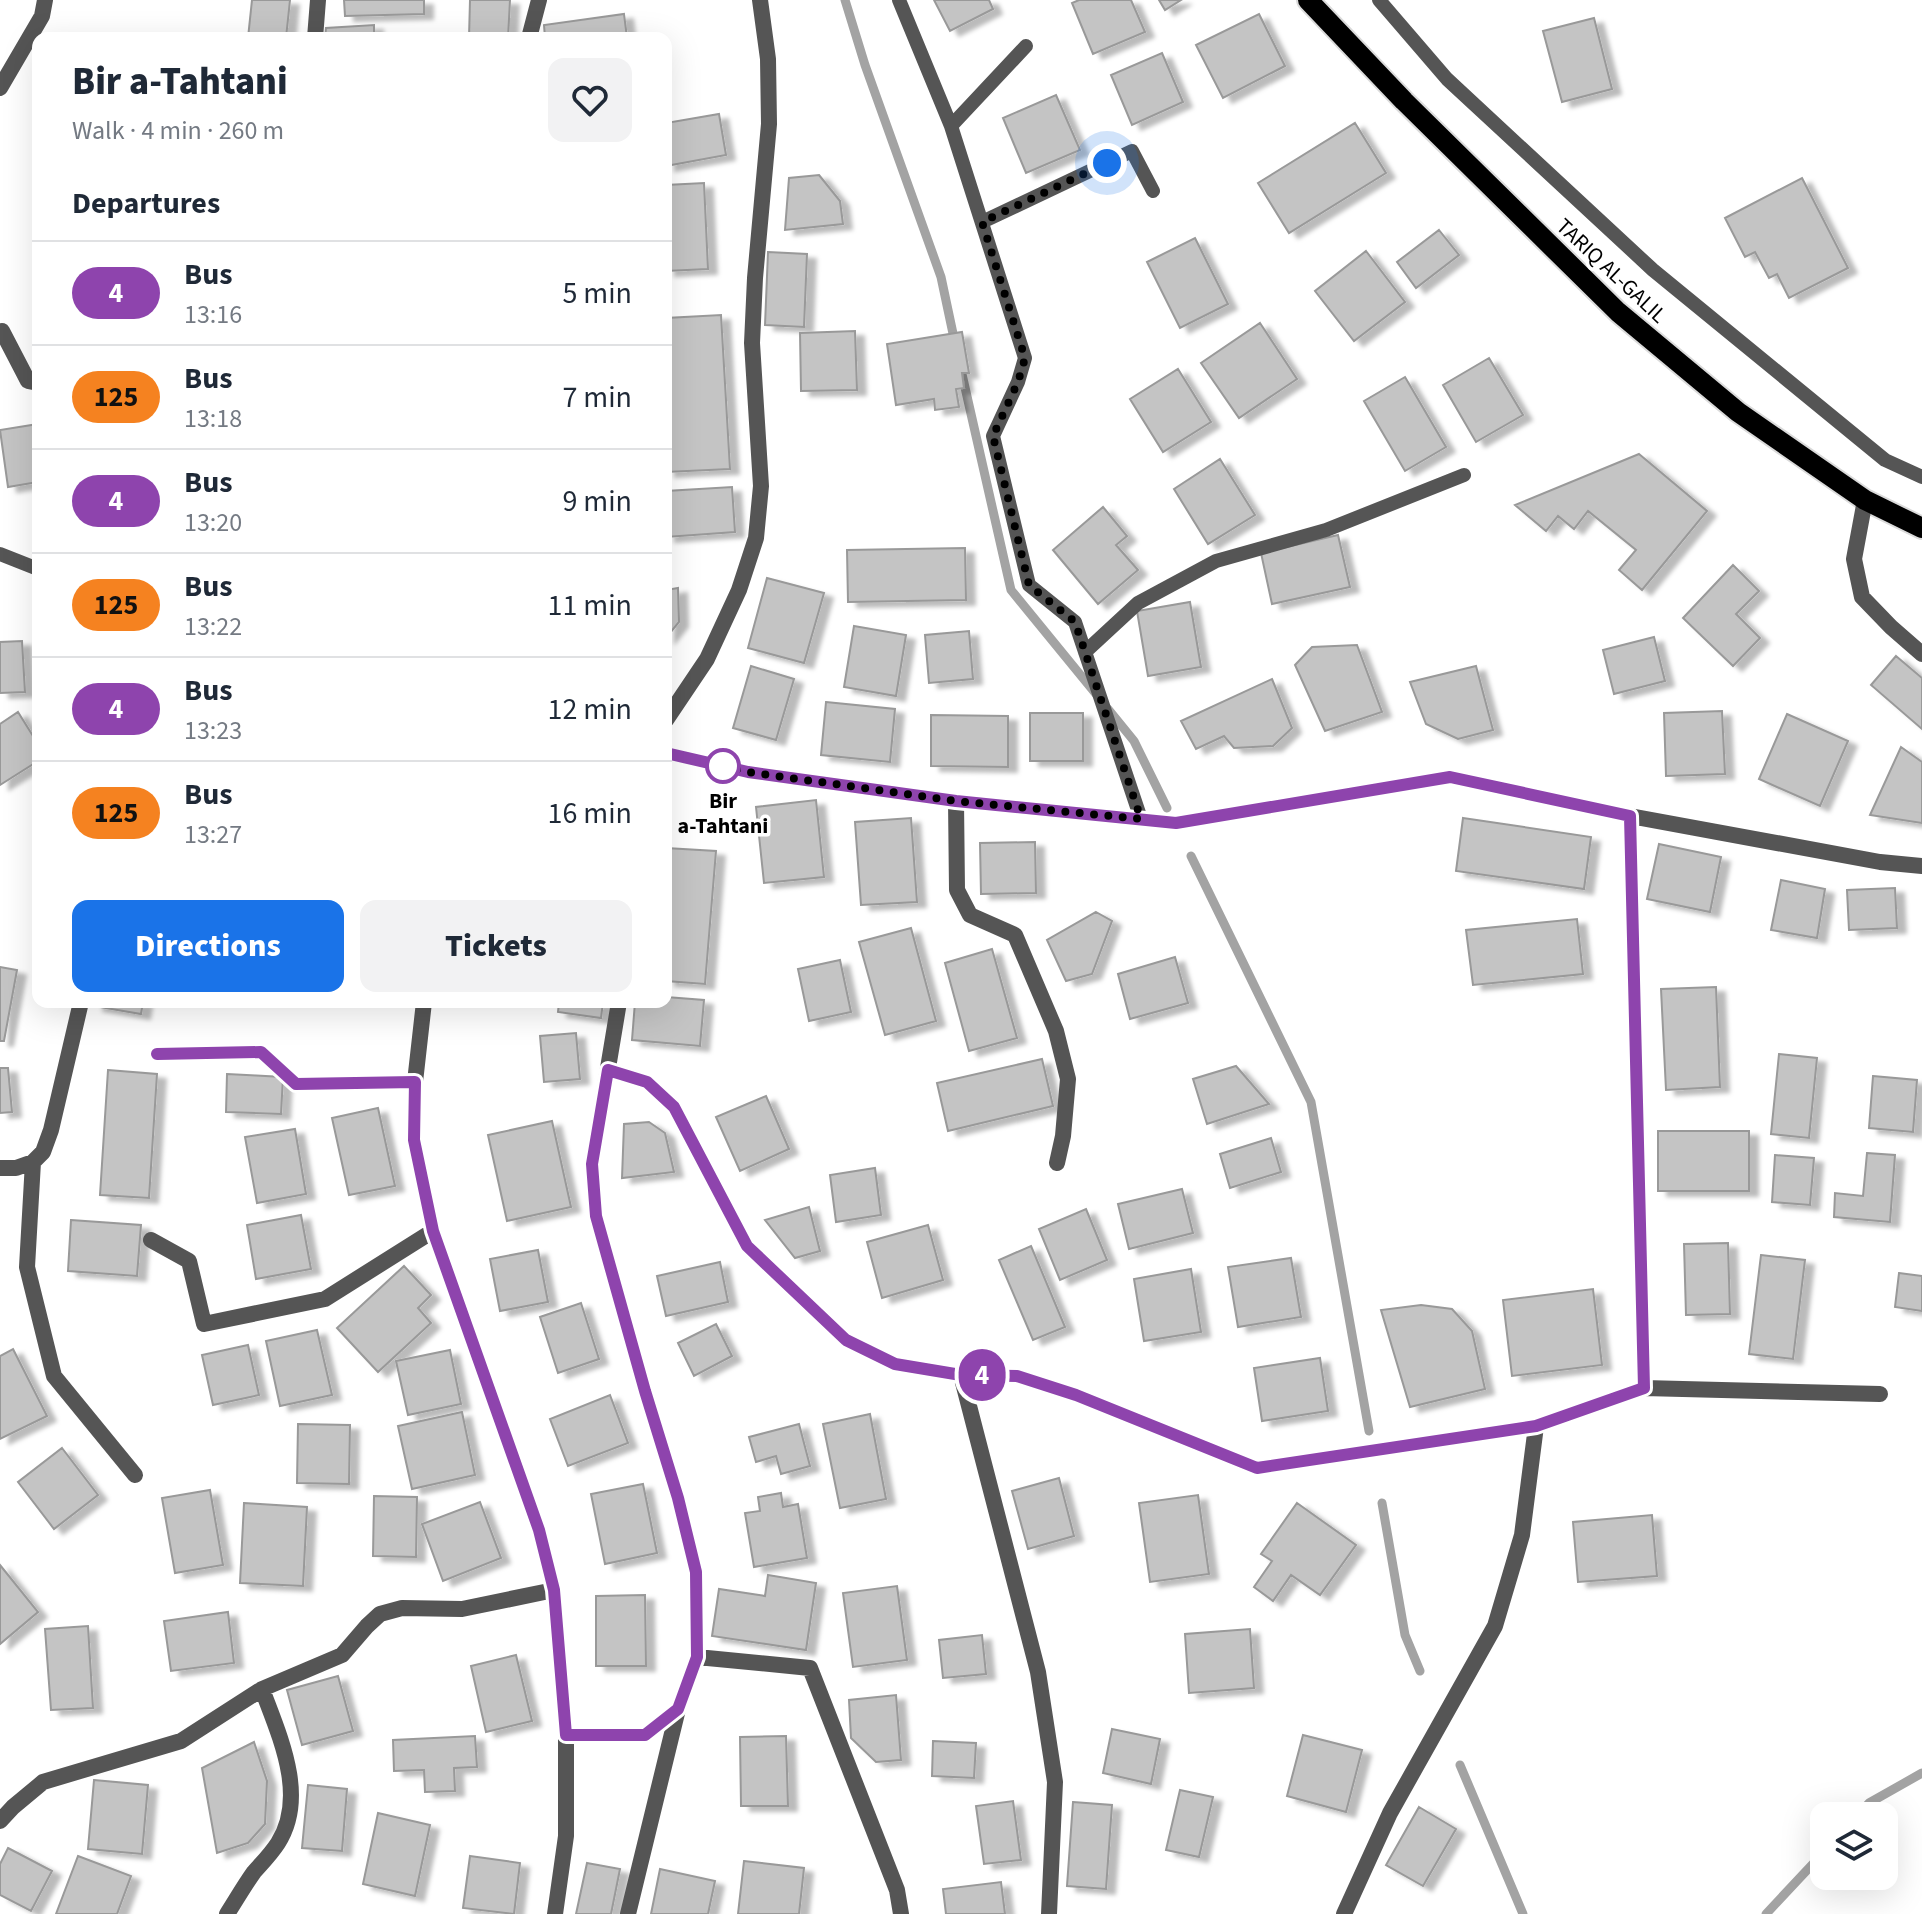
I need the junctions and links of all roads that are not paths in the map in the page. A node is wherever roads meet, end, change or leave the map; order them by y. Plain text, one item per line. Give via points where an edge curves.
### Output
1 (45, 0) edge
2 (318, 0) edge
3 (539, 0) edge
4 (760, 0) edge
5 (899, 0) edge
6 (1308, 0) edge
7 (1379, 0) edge
8 (33, 32) edge
9 (315, 32) edge
10 (531, 32) edge
11 (32, 33) edge
12 (1026, 46) dead end
13 (0, 88) edge
14 (951, 126) junction
15 (1153, 191) dead end
16 (982, 222) junction
17 (2, 331) dead end
18 (32, 382) edge
19 (1464, 475) dead end
20 (1922, 477) edge
21 (1865, 500) junction
22 (1922, 528) edge
23 (0, 554) edge
24 (32, 567) edge
25 (1085, 652) junction
26 (1922, 654) edge
27 (672, 711) edge
28 (672, 754) edge
29 (956, 801) junction
30 (1630, 816) junction
31 (1141, 819) junction
32 (1922, 866) edge
33 (80, 1008) edge
34 (423, 1008) edge
35 (618, 1008) edge
36 (157, 1054) dead end
37 (608, 1070) junction
38 (415, 1082) junction
39 (33, 1162) junction
40 (1057, 1163) dead end
41 (0, 1168) edge
42 (433, 1231) junction
43 (151, 1240) dead end
44 (961, 1375) junction
45 (1644, 1388) junction
46 (1880, 1394) dead end
47 (1536, 1426) junction
48 (135, 1475) dead end
49 (554, 1590) junction
50 (697, 1657) junction
51 (262, 1689) junction
52 (678, 1709) junction
53 (566, 1735) junction
54 (0, 1821) edge
55 (227, 1914) edge
56 (555, 1914) edge
57 (628, 1914) edge
58 (901, 1914) edge
59 (1049, 1914) edge
60 (1344, 1914) edge

1 - 8 street
2 - 9 street
3 - 10 street
4 - 27 street via 769,124 752,343 761,486 756,538 707,659
5 - 14 lane
6 - 21 main road, TARIQ AL-GALIL via 1618,312 1738,412
7 - 20 lane via 1447,79 1653,270 1885,460
11 - 13 street
12 - 14 lane
14 - 16 lane
15 - 16 lane via 1132,151
16 - 25 lane via 1025,358 993,436 1029,585 1075,622
17 - 18 street
19 - 25 lane via 1326,530 1216,561 1138,603
21 - 22 main road, TARIQ AL-GALIL
21 - 26 street via 1854,559 1862,597
23 - 24 lane
25 - 31 lane
28 - 29 street via 748,772
29 - 31 street
29 - 40 street via 957,890 970,915 1015,935 1056,1031 1068,1079
30 - 31 street via 1450,777 1176,823
30 - 32 street
30 - 45 street
33 - 39 street via 51,1130
34 - 38 street
35 - 37 street
36 - 38 street via 261,1052 296,1084
37 - 44 street via 647,1082 674,1107 747,1246 846,1340 895,1364
37 - 50 street via 592,1164 596,1216 696,1572
38 - 42 street via 414,1140
39 - 41 street
39 - 48 street via 27,1267 54,1376
42 - 43 street via 325,1299 204,1324 189,1261
42 - 49 street via 539,1530
44 - 47 street via 1017,1376 1257,1468
44 - 59 street via 1038,1672 1055,1782
45 - 46 street
45 - 47 street
47 - 60 street via 1522,1535 1495,1626 1390,1813
49 - 51 street via 462,1609 402,1608 380,1614 342,1655
49 - 53 street
50 - 52 street
50 - 58 street via 810,1668 897,1890
51 - 54 street via 181,1741 43,1782
51 - 55 street via 286,1755 288,1818 279,1842
52 - 53 street via 645,1735
52 - 57 street
53 - 56 street via 566,1836

